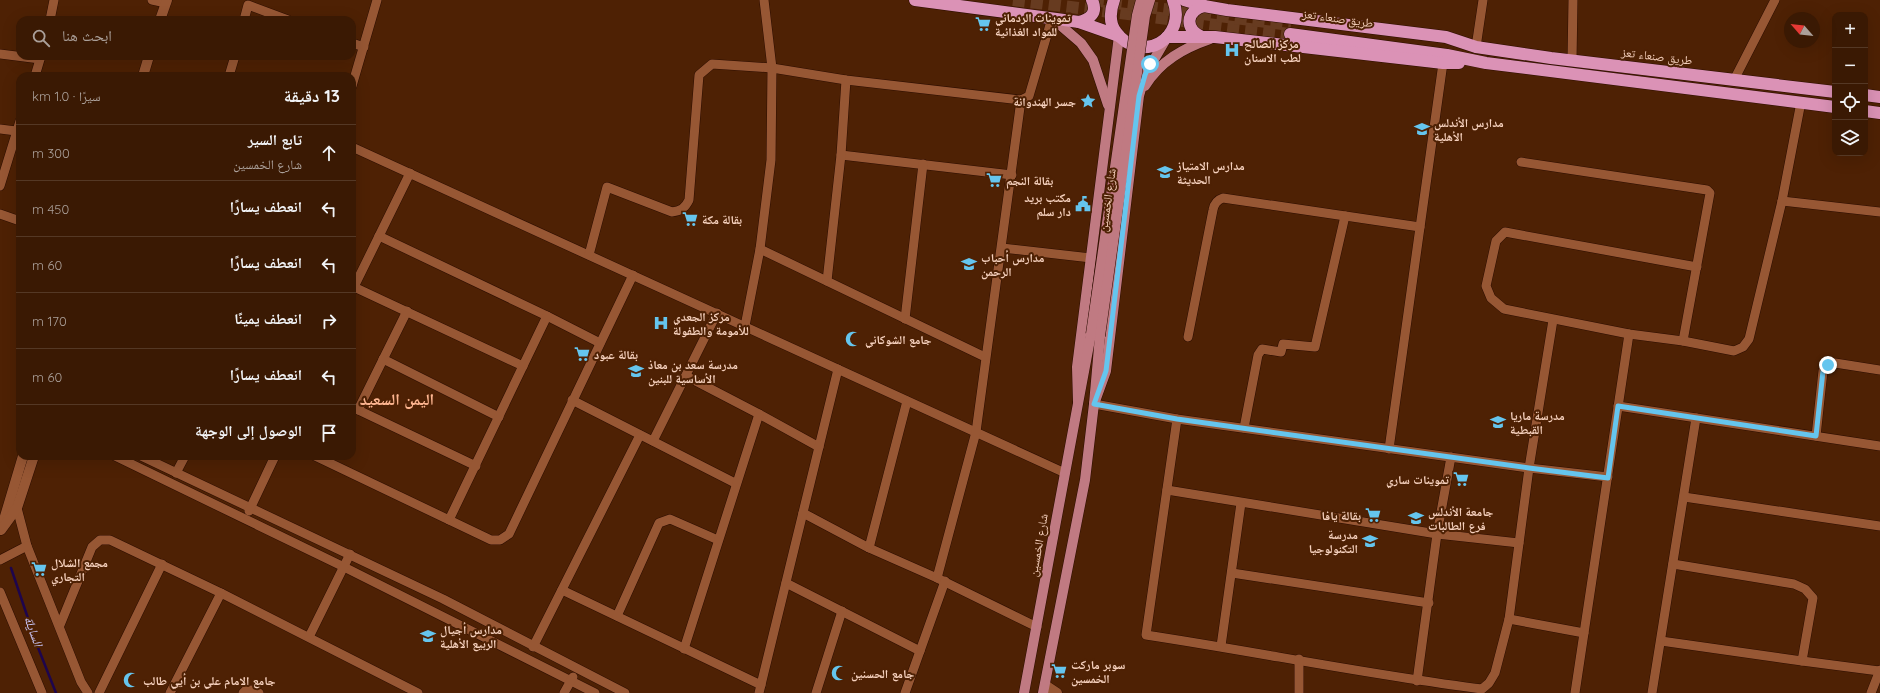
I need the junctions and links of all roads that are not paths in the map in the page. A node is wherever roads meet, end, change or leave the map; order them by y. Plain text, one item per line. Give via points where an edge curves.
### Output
1 (54, 0) edge
2 (152, 0) edge
3 (377, 0) edge
4 (764, 0) edge
5 (915, 0) edge
6 (1092, 0) edge
7 (1114, 0) edge
8 (1141, 0) edge
9 (1150, 0) edge
10 (1173, 0) edge
11 (1184, 0) edge
12 (1483, 0) edge
13 (1573, 0) edge
14 (1775, 0) edge
15 (166, 2) edge
16 (1207, 3) edge
17 (51, 16) edge
18 (161, 16) edge
19 (245, 16) edge
20 (277, 16) edge
21 (1052, 18) junction
22 (1079, 22) junction
23 (1119, 36) junction
24 (1167, 37) junction
25 (1202, 37) junction
26 (1215, 37) junction
27 (356, 44) edge
28 (364, 47) junction
29 (1476, 47) junction
30 (0, 54) edge
31 (16, 56) edge
32 (40, 60) edge
33 (148, 60) edge
34 (234, 60) edge
35 (1572, 61) junction
36 (1443, 63) junction
37 (1486, 63) junction
38 (1602, 64) junction
39 (772, 68) junction
40 (36, 72) edge
41 (144, 72) edge
42 (230, 72) edge
43 (356, 73) edge
44 (1600, 77) junction
45 (846, 80) junction
46 (1734, 80) junction
47 (1832, 92) edge
48 (1111, 93) junction
49 (1868, 95) edge
50 (1139, 96) junction
51 (1880, 97) edge
52 (1021, 100) junction
53 (1801, 102) junction
54 (1832, 106) edge
55 (1109, 108) junction
56 (1868, 110) edge
57 (1880, 112) edge
58 (0, 129) edge
59 (16, 132) joint
60 (356, 149) edge
61 (841, 155) junction
62 (1521, 162) dead end
63 (923, 164) junction
64 (410, 173) junction
65 (1012, 175) junction
66 (0, 186) edge
67 (1782, 201) junction
68 (1880, 212) edge
69 (0, 214) edge
70 (1345, 216) junction
71 (16, 220) edge
72 (1420, 227) junction
73 (379, 236) junction
74 (1002, 248) junction
75 (760, 249) junction
76 (589, 255) junction
77 (1090, 258) junction
78 (1697, 267) junction
79 (633, 275) junction
80 (827, 281) junction
81 (356, 283) edge
82 (356, 290) edge
83 (407, 311) junction
84 (717, 313) junction
85 (547, 316) junction
86 (905, 319) junction
87 (1553, 320) junction
88 (745, 326) junction
89 (1629, 334) junction
90 (1096, 335) junction
91 (1188, 337) dead end
92 (1683, 341) junction
93 (600, 343) junction
94 (985, 357) junction
95 (383, 359) junction
96 (523, 366) junction
97 (838, 369) junction
98 (1880, 370) edge
99 (686, 376) junction
100 (572, 400) junction
101 (907, 401) junction
102 (1078, 402) junction
103 (1094, 404) junction
104 (356, 406) edge
105 (1618, 406) junction
106 (356, 408) edge
107 (759, 414) junction
108 (499, 417) junction
109 (1696, 418) junction
110 (1177, 419) junction
111 (1244, 428) junction
112 (976, 432) junction
113 (640, 435) junction
114 (1816, 436) junction
115 (653, 441) junction
116 (1880, 446) edge
117 (819, 448) junction
118 (1389, 448) junction
119 (1451, 458) junction
120 (22, 460) edge
121 (33, 460) edge
122 (123, 460) edge
123 (149, 460) edge
124 (183, 460) edge
125 (274, 460) edge
126 (323, 460) edge
127 (476, 466) junction
128 (1529, 468) junction
129 (176, 473) junction
130 (1065, 473) junction
131 (1608, 478) junction
132 (735, 482) junction
133 (1167, 490) junction
134 (1684, 497) junction
135 (1241, 503) junction
136 (251, 507) junction
137 (17, 508) junction
138 (803, 513) junction
139 (245, 520) junction
140 (450, 520) junction
141 (1880, 526) edge
142 (0, 531) edge
143 (1438, 534) junction
144 (718, 540) junction
145 (1519, 543) junction
146 (27, 546) junction
147 (869, 548) junction
148 (350, 554) junction
149 (0, 560) edge
150 (162, 564) junction
151 (1673, 564) junction
152 (344, 567) junction
153 (1232, 573) junction
154 (941, 580) junction
155 (786, 583) junction
156 (562, 590) junction
157 (0, 592) edge
158 (221, 593) junction
159 (1429, 603) junction
160 (842, 611) junction
161 (618, 616) junction
162 (1509, 619) junction
163 (60, 625) junction
164 (1037, 627) junction
165 (1584, 633) junction
166 (309, 637) junction
167 (1661, 641) junction
168 (1221, 646) junction
169 (533, 647) junction
170 (684, 649) junction
171 (920, 650) junction
172 (1299, 659) junction
173 (1802, 661) junction
174 (578, 669) junction
175 (1879, 670) edge
176 (571, 681) junction
177 (1417, 681) junction
178 (1026, 683) junction
179 (760, 689) edge
180 (1044, 689) edge
181 (42, 693) edge
182 (88, 693) edge
183 (99, 693) edge
184 (170, 693) edge
185 (243, 693) edge
186 (259, 693) edge
187 (418, 693) edge
188 (564, 693) edge
189 (595, 693) edge
190 (625, 693) edge
191 (816, 693) edge
192 (905, 693) edge
193 (1024, 693) edge
194 (1057, 693) edge
195 (1299, 693) edge
196 (1576, 693) edge
197 (1652, 693) edge
198 (1871, 693) edge

1 - 17 street
2 - 15 street
3 - 28 street
4 - 39 street
5 - 21 highway
6 - 22 highway via 1095,5 1094,13 1089,19
7 - 23 highway via 1111,18
8 - 90 main road, شارع الخمسين, bridge
9 - 90 main road, شارع الخمسين, bridge via 1145,16
10 - 24 highway via 1176,18 1173,30
11 - 16 highway, طريق صنعاء تعز
12 - 29 street
13 - 35 street
14 - 46 street
15 - 18 street
16 - 25 highway via 1197,8 1189,21 1195,34
16 - 29 highway, طريق صنعاء تعز via 1227,10 1446,37
19 - 20 street via 248,5
21 - 22 highway
21 - 52 street via 1029,96
21 - 55 main road via 1080,43 1093,60
22 - 23 highway
23 - 24 highway via 1131,46 1143,48 1155,46
23 - 48 main road, شارع الخمسين
24 - 25 highway, طريق صنعاء تعز
24 - 50 main road, شارع الخمسين via 1150,64
25 - 26 highway, طريق صنعاء تعز
26 - 36 highway, طريق صنعاء تعز
26 - 50 main road via 1175,54 1150,78
27 - 28 street
28 - 43 street
29 - 35 highway, طريق صنعاء تعز
29 - 37 highway, طريق صنعاء تعز via 1448,48 1290,29
30 - 31 street
32 - 40 street
33 - 41 street
34 - 42 street
35 - 38 highway, طريق صنعاء تعز
36 - 37 highway, طريق صنعاء تعز
36 - 72 street
37 - 44 highway, طريق صنعاء تعز
38 - 44 highway
38 - 46 highway, طريق صنعاء تعز
39 - 45 street
39 - 75 street via 771,160
39 - 76 street via 712,64 699,75 689,200 686,207 680,212 672,212 607,187
44 - 53 highway, طريق صنعاء تعز
45 - 52 street
45 - 61 street
46 - 47 highway, طريق صنعاء تعز
48 - 50 main road via 1118,88 1126,87 1134,90
48 - 55 main road, شارع الخمسين
49 - 51 highway
50 - 103 main road, شارع الخمسين via 1106,371
52 - 65 street
53 - 54 highway, طريق صنعاء تعز
53 - 67 street
55 - 77 main road, شارع الخمسين
56 - 57 highway
58 - 59 street
59 - 66 street
60 - 64 street
61 - 63 street
61 - 80 street
62 - 78 street via 1706,190 1710,193 1710,200
63 - 65 street
63 - 86 street
64 - 73 street
64 - 76 street
65 - 74 street
67 - 68 street
67 - 92 street via 1749,339 1744,347 1734,351
69 - 71 street
70 - 72 street
70 - 91 street via 1219,199 1214,205
70 - 111 street via 1315,347 1283,344 1281,352 1262,349 1258,355
72 - 118 street
73 - 81 street
73 - 85 street
74 - 77 street
74 - 94 street
75 - 80 street
75 - 88 street
76 - 79 street
77 - 102 main road, شارع الخمسين via 1077,367
78 - 87 street via 1505,232 1496,241 1488,274 1486,286 1491,298 1504,309
78 - 92 street
79 - 84 street
79 - 93 street
80 - 86 street
82 - 83 street
83 - 95 street
83 - 96 street
84 - 88 street
84 - 99 street
85 - 93 street
85 - 96 street
86 - 94 street
87 - 89 street via 1565,320
87 - 128 street
88 - 97 street
89 - 92 street
89 - 105 street
90 - 102 main road, شارع الخمسين
90 - 103 main road, شارع الخمسين
93 - 100 street
94 - 112 street
95 - 104 street
95 - 108 street
96 - 108 street
97 - 101 street
97 - 117 street
98 - 114 street via 1835,362 1828,365 1823,371
99 - 107 street
99 - 115 street
100 - 113 street
100 - 140 street via 509,534 500,540 491,540
101 - 112 street
101 - 147 street
102 - 130 main road, شارع الخمسين
103 - 110 street
103 - 180 main road, شارع الخمسين via 1085,480
105 - 109 street
105 - 131 street
106 - 127 street
107 - 117 street
107 - 132 street
108 - 127 street
109 - 114 street
109 - 134 street
110 - 111 street
110 - 133 street
111 - 118 street
112 - 130 street
112 - 154 street
113 - 115 street
113 - 156 street
114 - 116 street
115 - 132 street
117 - 138 street
118 - 119 street
119 - 128 street
119 - 143 street
120 - 142 street
121 - 137 street
122 - 139 street
123 - 129 street
124 - 129 street
125 - 136 street
126 - 140 street
127 - 140 street
128 - 131 street
128 - 145 street
129 - 136 street
130 - 164 main road, شارع الخمسين
131 - 165 street
132 - 144 street
133 - 135 street
133 - 168 street via 1146,635
134 - 141 street
134 - 151 street
135 - 143 street
135 - 153 street
136 - 139 street
136 - 148 street
137 - 142 street
137 - 146 street
138 - 147 street
138 - 155 street
139 - 152 street
143 - 145 street
143 - 159 street
144 - 161 street via 670,519 659,523
144 - 170 street
145 - 162 street
146 - 149 street
146 - 163 street
147 - 154 street
148 - 152 street
148 - 169 street via 443,599
150 - 158 street
150 - 163 street via 110,540 100,540 92,547
150 - 183 street
151 - 167 street
151 - 173 street via 1794,584 1805,589 1813,598
152 - 166 street
152 - 176 street
153 - 159 street
153 - 168 street
154 - 164 street
154 - 171 street
155 - 160 street
155 - 179 street
156 - 161 street
156 - 169 street
157 - 181 street
158 - 166 street
158 - 184 street
159 - 177 street
160 - 171 street
160 - 191 street
161 - 170 street
162 - 165 street
162 - 177 street via 1495,673 1482,689
163 - 182 street via 81,682
164 - 178 main road, شارع الخمسين
165 - 196 street
166 - 187 street
167 - 173 street
167 - 197 street
168 - 172 street
169 - 174 street
170 - 179 street
171 - 192 street
172 - 177 street
172 - 195 street
173 - 175 street
174 - 176 street
174 - 190 street
175 - 198 street
176 - 188 street
176 - 189 street
178 - 180 main road
178 - 193 main road, شارع الخمسين
180 - 194 street
185 - 186 street via 246,690

